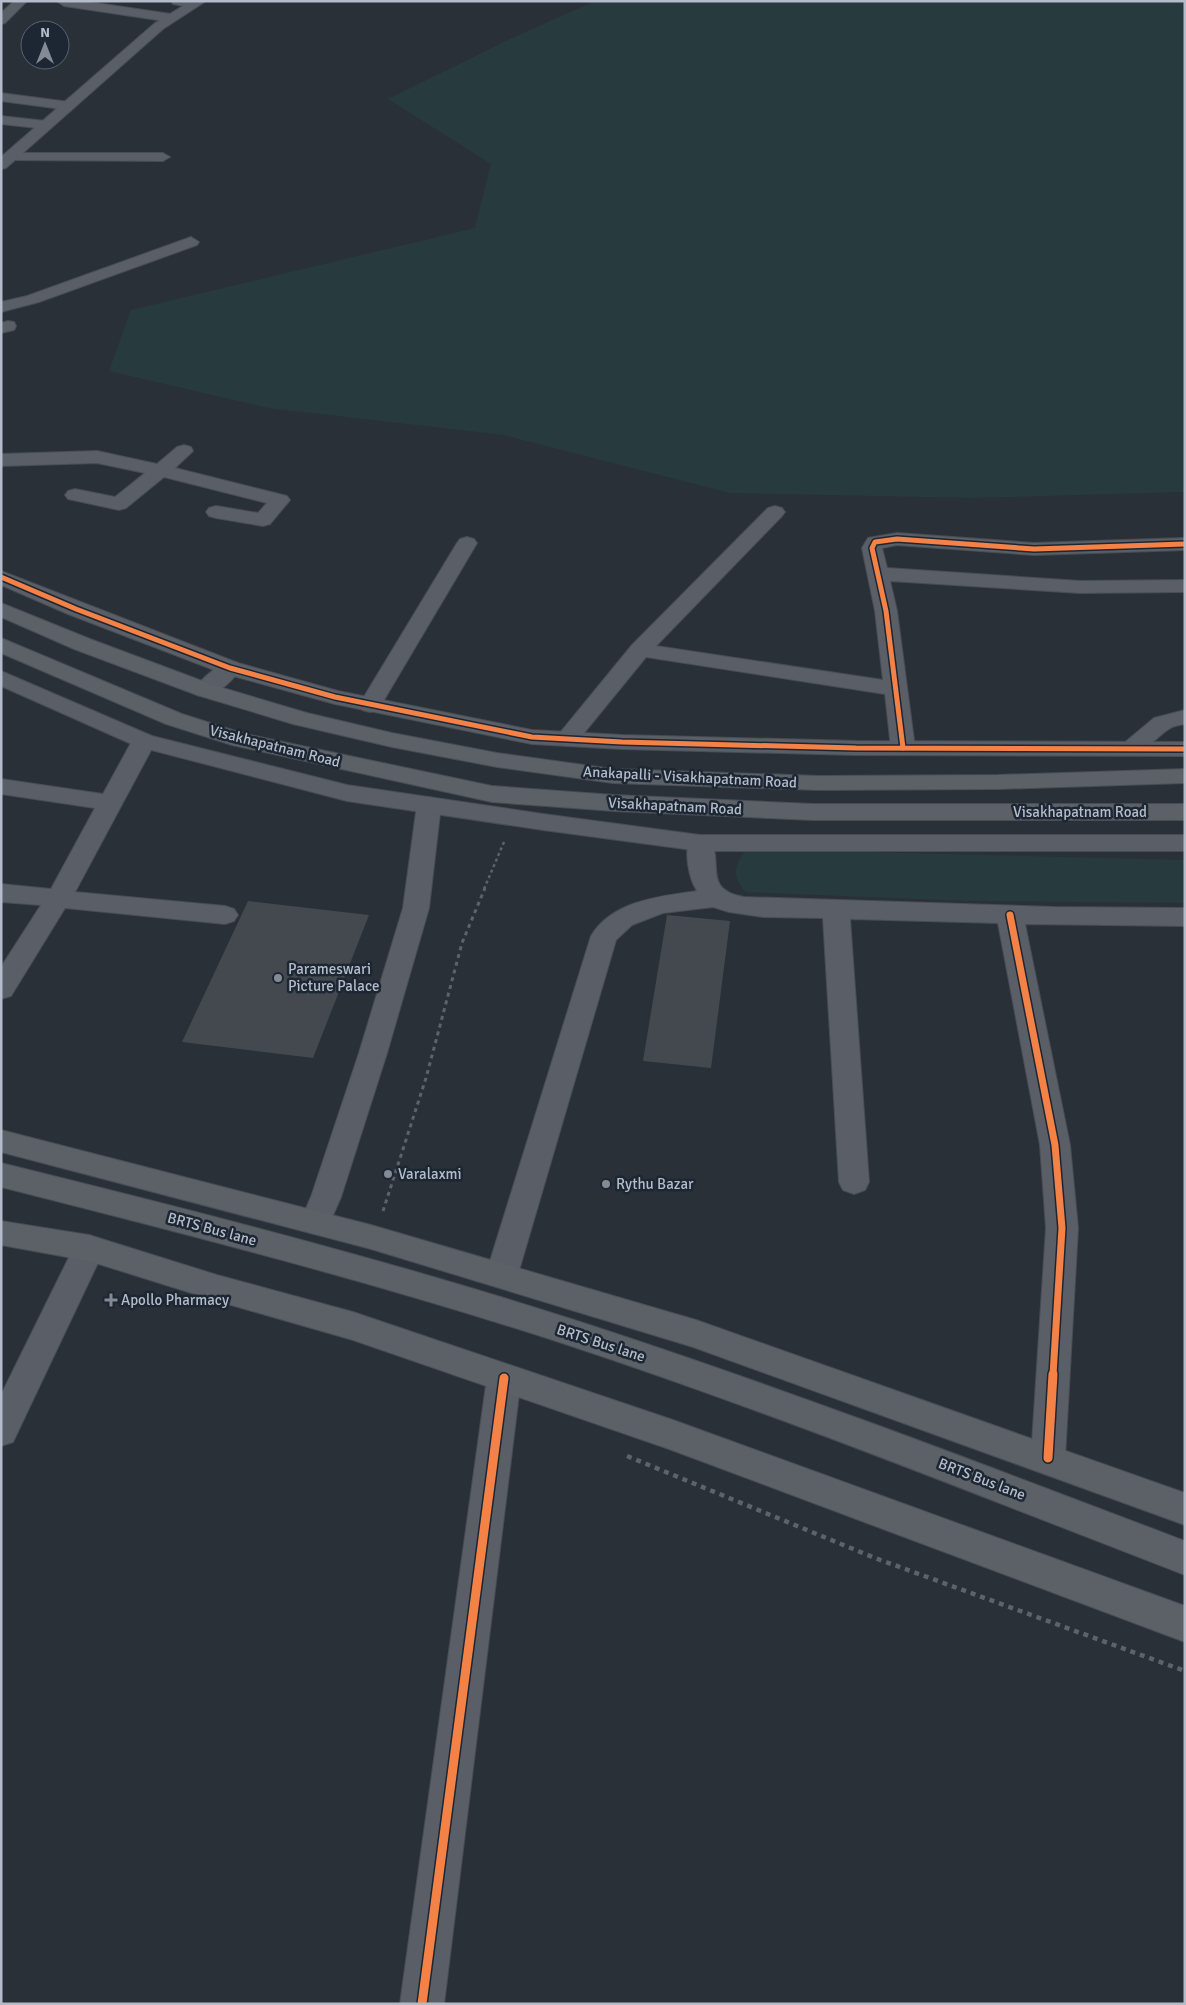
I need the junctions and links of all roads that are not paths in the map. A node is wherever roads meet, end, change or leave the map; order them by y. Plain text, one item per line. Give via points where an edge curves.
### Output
1 (21, 1) edge
2 (177, 1) edge
3 (64, 2) edge
4 (197, 3) edge
5 (171, 18) junction
6 (1, 20) edge
7 (1, 98) edge
8 (69, 106) junction
9 (1, 120) edge
10 (46, 125) junction
11 (163, 158) dead end
12 (6, 161) edge
13 (191, 242) dead end
14 (1, 308) edge
15 (184, 451) dead end
16 (1, 460) edge
17 (161, 470) junction
18 (75, 495) dead end
19 (216, 512) dead end
20 (775, 512) dead end
21 (467, 543) dead end
22 (1185, 544) edge
23 (876, 574) junction
24 (1, 577) edge
25 (1185, 586) edge
26 (1, 610) edge
27 (1, 645) edge
28 (640, 650) junction
29 (230, 668) junction
30 (1, 678) edge
31 (896, 689) junction
32 (205, 690) junction
33 (370, 705) junction
34 (1185, 717) edge
35 (567, 739) junction
36 (144, 741) junction
37 (903, 748) junction
38 (1130, 749) junction
39 (1185, 749) edge
40 (1185, 776) edge
41 (1, 786) edge
42 (112, 804) junction
43 (429, 805) junction
44 (1185, 812) edge
45 (700, 842) junction
46 (1185, 843) edge
47 (1, 893) edge
48 (713, 898) junction
49 (57, 900) junction
50 (836, 910) junction
51 (225, 915) dead end
52 (1010, 915) junction
53 (1185, 917) edge
54 (1, 989) edge
55 (1, 1141) edge
56 (1, 1175) edge
57 (854, 1182) dead end
58 (315, 1222) junction
59 (1, 1233) edge
60 (89, 1248) junction
61 (502, 1274) junction
62 (504, 1378) junction
63 (1, 1431) edge
64 (1048, 1458) junction
65 (1185, 1509) edge
66 (1185, 1558) edge
67 (1185, 1624) edge
68 (422, 2004) edge

1 - 6 street
2 - 4 street
3 - 5 street
4 - 5 street
5 - 8 street
7 - 8 street
8 - 10 street
9 - 10 street
10 - 12 street
11 - 12 street
13 - 14 street
15 - 17 street
16 - 17 street via 86,456
17 - 18 street via 119,504
17 - 19 street via 280,500 263,520
20 - 28 street
21 - 33 street
22 - 23 street via 1034,549 884,539 875,542 872,548
23 - 25 street via 1080,588
23 - 31 street via 886,611
24 - 29 street
26 - 32 main road, Anakapalli - Visakhapatnam Road
27 - 44 main road, Visakhapatnam Road via 174,719 240,740 492,794 614,804 813,812
28 - 31 street
28 - 35 street
29 - 32 street
29 - 33 street
30 - 36 street
31 - 37 street
32 - 40 main road, Anakapalli - Visakhapatnam Road via 392,740 497,760 613,776 819,783
33 - 35 street via 532,737
34 - 38 street via 1162,723
35 - 37 street
36 - 42 street
36 - 43 street via 347,793
37 - 38 street
38 - 39 street
41 - 42 street
42 - 49 street
43 - 45 street
43 - 58 street via 416,908 370,1062
45 - 46 street
45 - 48 street via 703,882
47 - 49 street
48 - 50 street via 744,906
48 - 61 street via 659,905 623,919 604,936
49 - 51 street
49 - 54 street
50 - 52 street
50 - 57 street
52 - 53 street
52 - 64 street via 1055,1144 1062,1228
55 - 58 main road
56 - 66 main road, BRTS Bus lane via 416,1284 636,1354 949,1466
58 - 61 main road
59 - 60 main road
60 - 62 main road via 353,1326
60 - 63 street
61 - 64 main road via 696,1334
62 - 67 main road via 673,1435
62 - 68 street
64 - 65 main road

